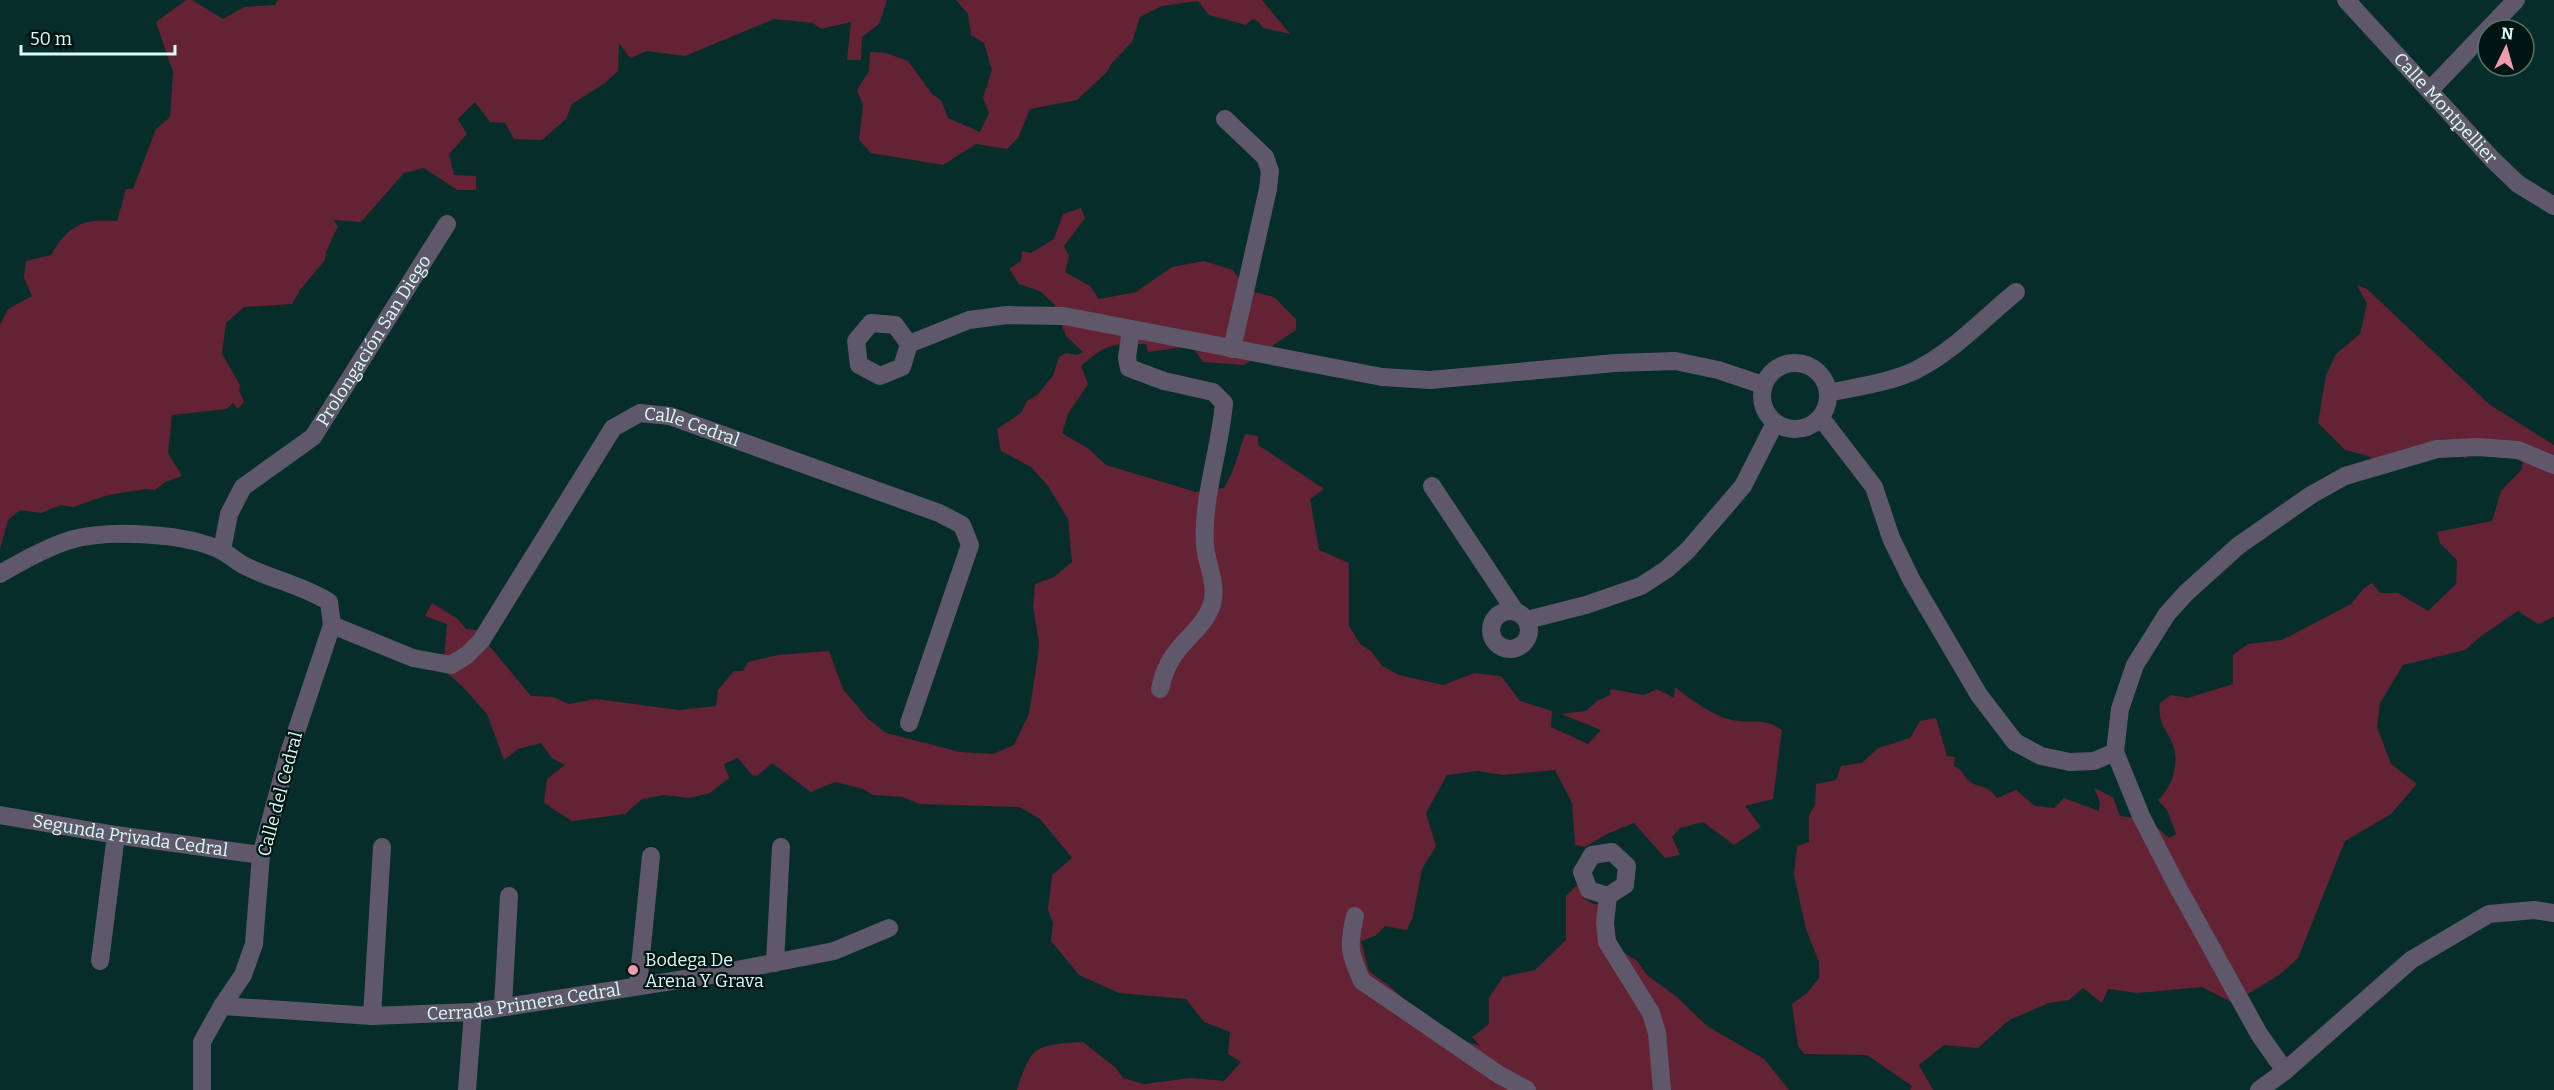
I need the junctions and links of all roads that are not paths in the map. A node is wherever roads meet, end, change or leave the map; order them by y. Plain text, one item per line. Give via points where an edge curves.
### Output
1 (2346, 0) edge
2 (2516, 0) edge
3 (2430, 90) junction
4 (1225, 119) dead end
5 (2554, 206) edge
6 (447, 224) dead end
7 (2016, 292) dead end
8 (1131, 329) junction
9 (909, 344) dead end
10 (1232, 349) junction
11 (1763, 385) junction
12 (1828, 393) junction
13 (1821, 418) junction
14 (1775, 423) junction
15 (2554, 465) edge
16 (1432, 486) dead end
17 (222, 550) junction
18 (0, 574) edge
19 (332, 625) junction
20 (1160, 689) dead end
21 (909, 723) dead end
22 (2115, 752) junction
23 (0, 815) edge
24 (116, 835) junction
25 (382, 847) dead end
26 (781, 847) dead end
27 (261, 855) junction
28 (651, 856) dead end
29 (509, 896) dead end
30 (1608, 896) dead end
31 (2554, 913) edge
32 (1355, 916) dead end
33 (889, 928) dead end
34 (100, 962) dead end
35 (775, 963) junction
36 (638, 986) junction
37 (222, 1006) junction
38 (503, 1006) junction
39 (473, 1012) junction
40 (372, 1016) junction
41 (2285, 1071) junction
42 (202, 1090) edge
43 (467, 1090) edge
44 (1527, 1090) edge
45 (1662, 1090) edge
46 (2259, 1090) edge

1 - 3 street, Calle Montpellier
2 - 3 street
3 - 5 street, Calle Montpellier via 2518,184
4 - 10 street via 1265,157 1270,171
6 - 17 street, Prolongación San Diego via 313,437 243,487 229,514
7 - 12 street via 1953,345 1914,371
8 - 9 street via 1064,316 1007,315 969,320
8 - 10 street
8 - 20 street via 1129,368 1213,392 1224,403 1204,518 1213,602 1201,625 1174,654
10 - 11 street via 1382,377 1430,380 1675,361
11 - 12 street via 1777,368 1799,363 1819,373
11 - 14 street via 1764,410
12 - 13 street
13 - 14 street via 1806,428 1787,429
13 - 22 street via 1874,487 1891,538 1912,581 1979,695 2016,742 2041,756 2070,762 2094,761
14 - 16 street via 1743,486 1688,550 1641,586 1586,605 1521,616
15 - 22 street via 2518,450 2437,450 2345,476 2311,495 2238,546 2167,614 2135,665 2120,709
17 - 18 street via 181,538 121,533 71,540 30,556
17 - 19 street via 244,566 309,590 329,602
19 - 21 street, Calle Cedral via 413,658 451,665 467,656 481,641 613,428 640,413 670,416 939,513 962,525 970,545
19 - 27 street, Calle del Cedral via 288,756
22 - 41 street via 2141,816 2175,882 2259,1034
23 - 24 street, Segunda Privada Cedral
24 - 27 street, Segunda Privada Cedral
24 - 34 street
25 - 40 street
26 - 35 street
27 - 37 street, Calle del Cedral via 254,944 243,975
28 - 36 street
29 - 38 street
30 - 45 street via 1607,942 1651,1013 1657,1033
31 - 41 street via 2534,910 2489,914 2460,931 2411,960
32 - 44 street via 1349,940 1362,981
33 - 35 street, Cerrada Primera Cedral via 834,951
35 - 36 street, Cerrada Primera Cedral
36 - 38 street, Cerrada Primera Cedral
37 - 40 street, Cerrada Primera Cedral
37 - 42 street, Calle del Cedral via 202,1042
38 - 39 street, Cerrada Primera Cedral
39 - 40 street, Cerrada Primera Cedral
39 - 43 street
41 - 46 street

